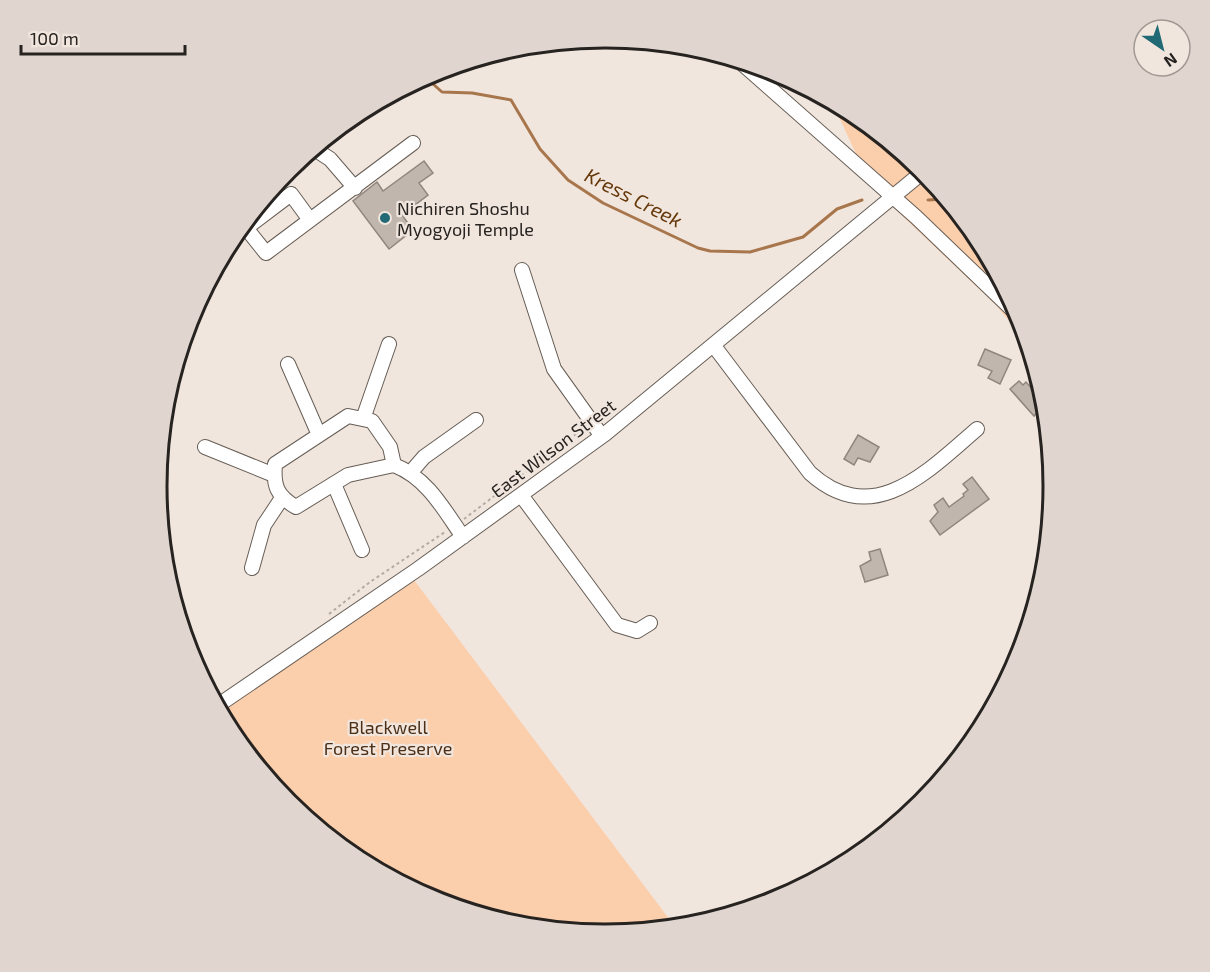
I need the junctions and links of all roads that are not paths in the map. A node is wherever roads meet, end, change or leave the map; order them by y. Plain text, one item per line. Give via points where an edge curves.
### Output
1 (754, 74) edge
2 (413, 143) dead end
3 (321, 153) edge
4 (916, 177) edge
5 (355, 188) junction
6 (894, 196) junction
7 (258, 219) edge
8 (310, 220) junction
9 (249, 232) edge
10 (522, 270) dead end
11 (1001, 299) edge
12 (389, 344) dead end
13 (714, 346) junction
14 (288, 364) dead end
15 (363, 419) junction
16 (476, 420) dead end
17 (977, 429) dead end
18 (319, 435) junction
19 (601, 435) junction
20 (205, 447) dead end
21 (394, 465) junction
22 (411, 472) junction
23 (274, 475) junction
24 (334, 484) junction
25 (520, 495) junction
26 (282, 498) junction
27 (463, 537) junction
28 (362, 550) dead end
29 (252, 568) dead end
30 (650, 623) dead end
31 (224, 701) edge

1 - 6 street
2 - 5 street
3 - 5 street
4 - 6 street, East Wilson Street
5 - 8 street
6 - 11 street
6 - 13 street, East Wilson Street
7 - 8 street via 291,194
8 - 9 street via 266,253
10 - 19 street via 554,369
12 - 15 street
13 - 17 street via 810,473 827,488 846,495 871,498 899,489
13 - 19 street, East Wilson Street
14 - 18 street
15 - 18 street via 348,416
15 - 21 street via 372,421 390,447
16 - 22 street via 424,457
18 - 23 street via 275,464
19 - 25 street, East Wilson Street
20 - 23 street
21 - 22 street
21 - 24 street via 348,475
22 - 27 street via 433,494
23 - 26 street
24 - 26 street via 296,507
24 - 28 street
25 - 27 street, East Wilson Street
25 - 30 street via 617,625 637,631
26 - 29 street via 264,525
27 - 31 street, East Wilson Street

